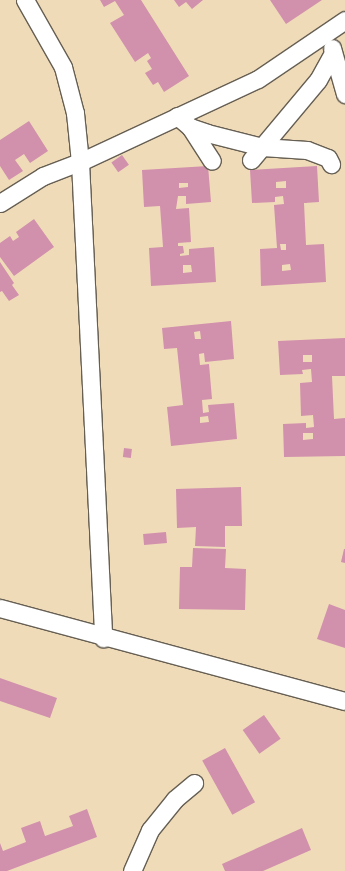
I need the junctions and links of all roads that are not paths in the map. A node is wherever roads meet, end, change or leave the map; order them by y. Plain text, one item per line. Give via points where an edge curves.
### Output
1 (25, 0) edge
2 (345, 20) edge
3 (327, 32) junction
4 (333, 53) junction
5 (345, 94) edge
6 (177, 116) junction
7 (190, 127) junction
8 (256, 154) junction
9 (212, 161) dead end
10 (80, 162) junction
11 (332, 164) dead end
12 (0, 203) edge
13 (0, 608) edge
14 (103, 638) junction
15 (345, 701) edge
16 (194, 783) dead end
17 (132, 871) edge

1 - 10 street via 63,67 75,113
2 - 3 street
3 - 4 street
3 - 6 street via 258,79
4 - 5 street
4 - 8 street via 318,80
6 - 7 street
6 - 10 street
7 - 8 street
7 - 9 street
8 - 11 street via 307,150 328,158
10 - 12 street via 43,176
10 - 14 street
13 - 14 street
14 - 15 street
16 - 17 street via 175,800 150,830

